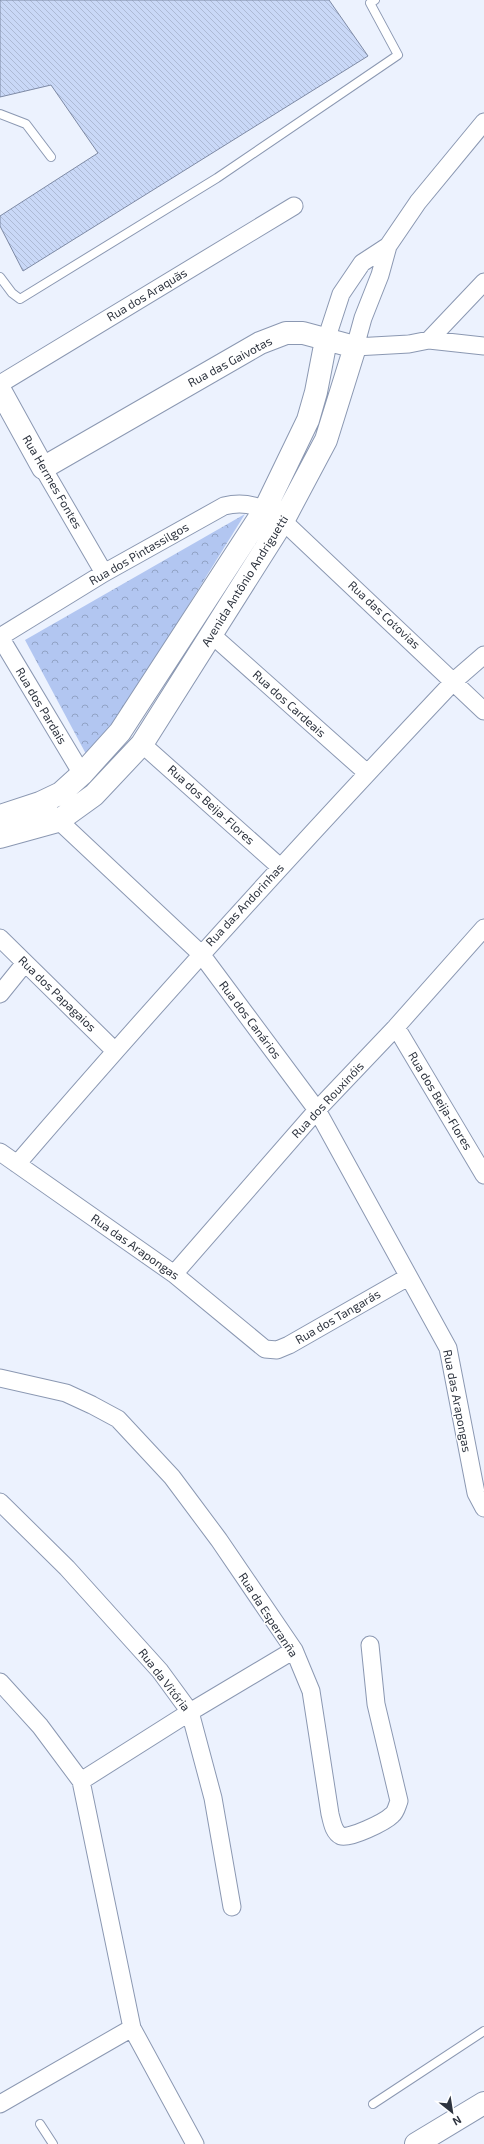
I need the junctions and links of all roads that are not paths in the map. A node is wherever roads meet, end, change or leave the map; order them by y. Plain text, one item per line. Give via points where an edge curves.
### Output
1 (375, 0) edge
2 (0, 114) edge
3 (484, 122) edge
4 (51, 157) dead end
5 (294, 206) dead end
6 (388, 246) junction
7 (0, 277) edge
8 (484, 282) edge
9 (326, 340) junction
10 (429, 340) junction
11 (484, 346) edge
12 (355, 347) junction
13 (0, 384) edge
14 (0, 390) edge
15 (43, 468) junction
16 (265, 508) junction
17 (283, 521) junction
18 (104, 573) junction
19 (212, 635) junction
20 (0, 637) edge
21 (484, 655) edge
22 (454, 680) junction
23 (484, 711) edge
24 (142, 744) junction
25 (367, 773) junction
26 (82, 774) junction
27 (40, 803) junction
28 (0, 816) edge
29 (58, 821) junction
30 (0, 837) edge
31 (280, 867) junction
32 (484, 928) edge
33 (0, 938) edge
34 (201, 954) junction
35 (25, 963) junction
36 (0, 994) edge
37 (396, 1027) junction
38 (115, 1051) junction
39 (317, 1110) junction
40 (0, 1152) edge
41 (17, 1164) junction
42 (484, 1175) edge
43 (174, 1274) junction
44 (408, 1277) junction
45 (265, 1348) joint
46 (0, 1378) edge
47 (0, 1502) edge
48 (484, 1508) edge
49 (370, 1645) dead end
50 (294, 1650) junction
51 (0, 1682) edge
52 (190, 1712) junction
53 (81, 1781) junction
54 (232, 1907) dead end
55 (132, 2028) junction
56 (484, 2031) edge
57 (484, 2103) edge
58 (0, 2104) edge
59 (373, 2104) dead end
60 (40, 2124) dead end
61 (53, 2144) edge
62 (195, 2144) edge
63 (416, 2144) edge

1 - 7 lane via 370,3 398,55 217,178 20,299
2 - 4 lane via 26,124
3 - 6 street, Avenida Antônio Andriguetti via 418,202
5 - 13 street, Rua dos Araquãs
6 - 9 street, Avenida Antônio Andriguetti via 362,263 341,294
6 - 12 street, Avenida Antônio Andriguetti
8 - 10 street
9 - 12 street, Rua das Gaivotas
9 - 15 street, Rua das Gaivotas via 304,332 286,333 260,343
9 - 16 street, Avenida Antônio Andriguetti via 308,420
10 - 11 street, Rua das Gaivotas
10 - 12 street, Rua das Gaivotas via 409,344
12 - 17 street, Avenida Antônio Andriguetti via 326,440
14 - 15 street, Rua Hermes Fontes
15 - 18 street, Rua Hermes Fontes
16 - 17 street, Rua dos Pintassilgos
16 - 18 street, Rua dos Pintassilgos via 242,503 224,506
16 - 26 street, Avenida Antônio Andriguetti via 120,732
17 - 19 street, Avenida Antônio Andriguetti
17 - 22 street, Rua das Cotovias
18 - 20 street, Rua dos Pintassilgos
19 - 24 street, Avenida Antônio Andriguetti
19 - 25 street, Rua dos Cardeais
20 - 26 street, Rua dos Pardais
21 - 22 street, Rua das Andorinhas
22 - 23 street, Rua das Cotovias
22 - 25 street, Rua das Andorinhas
24 - 29 street, Avenida Antônio Andriguetti via 94,795
24 - 31 street, Rua dos Beija-Flores
25 - 31 street, Rua das Andorinhas
26 - 27 street, Avenida Antônio Andriguetti via 61,792
27 - 28 street, Avenida Antônio Andriguetti
27 - 29 street, Rua dos Canários
29 - 30 street, Avenida Antônio Andriguetti
29 - 34 street, Rua dos Canários
31 - 34 street, Rua das Andorinhas
32 - 37 street, Rua dos Rouxinóis
33 - 35 street, Rua dos Papagaios
34 - 38 street, Rua das Andorinhas
34 - 39 street, Rua dos Canários
35 - 36 street
35 - 38 street, Rua dos Papagaios
37 - 39 street, Rua dos Rouxinóis
37 - 42 street, Rua dos Beija-Flores
38 - 41 street, Rua das Andorinhas
39 - 43 street, Rua dos Rouxinóis
39 - 44 street, Rua dos Canários
40 - 41 street, Rua das Arapongas
41 - 43 street, Rua das Arapongas
43 - 45 street, Rua das Arapongas
44 - 45 street, Rua dos Tangarás via 289,1345 277,1350
44 - 48 street, Rua das Arapongas via 448,1348 476,1493
46 - 50 street, Rua da Esperanña via 66,1393 118,1420 172,1477 219,1540
47 - 52 street, Rua da Vitória via 67,1568 160,1671
49 - 50 street, Rua da Esperanña via 376,1704 399,1801 394,1814 381,1823 349,1836 341,1836 335,1831 311,1691
50 - 52 street
51 - 53 street via 40,1726
52 - 53 street
52 - 54 street, Rua da Vitória via 213,1798
53 - 55 street
55 - 58 street
55 - 62 street
56 - 59 lane
57 - 63 street
60 - 61 lane

